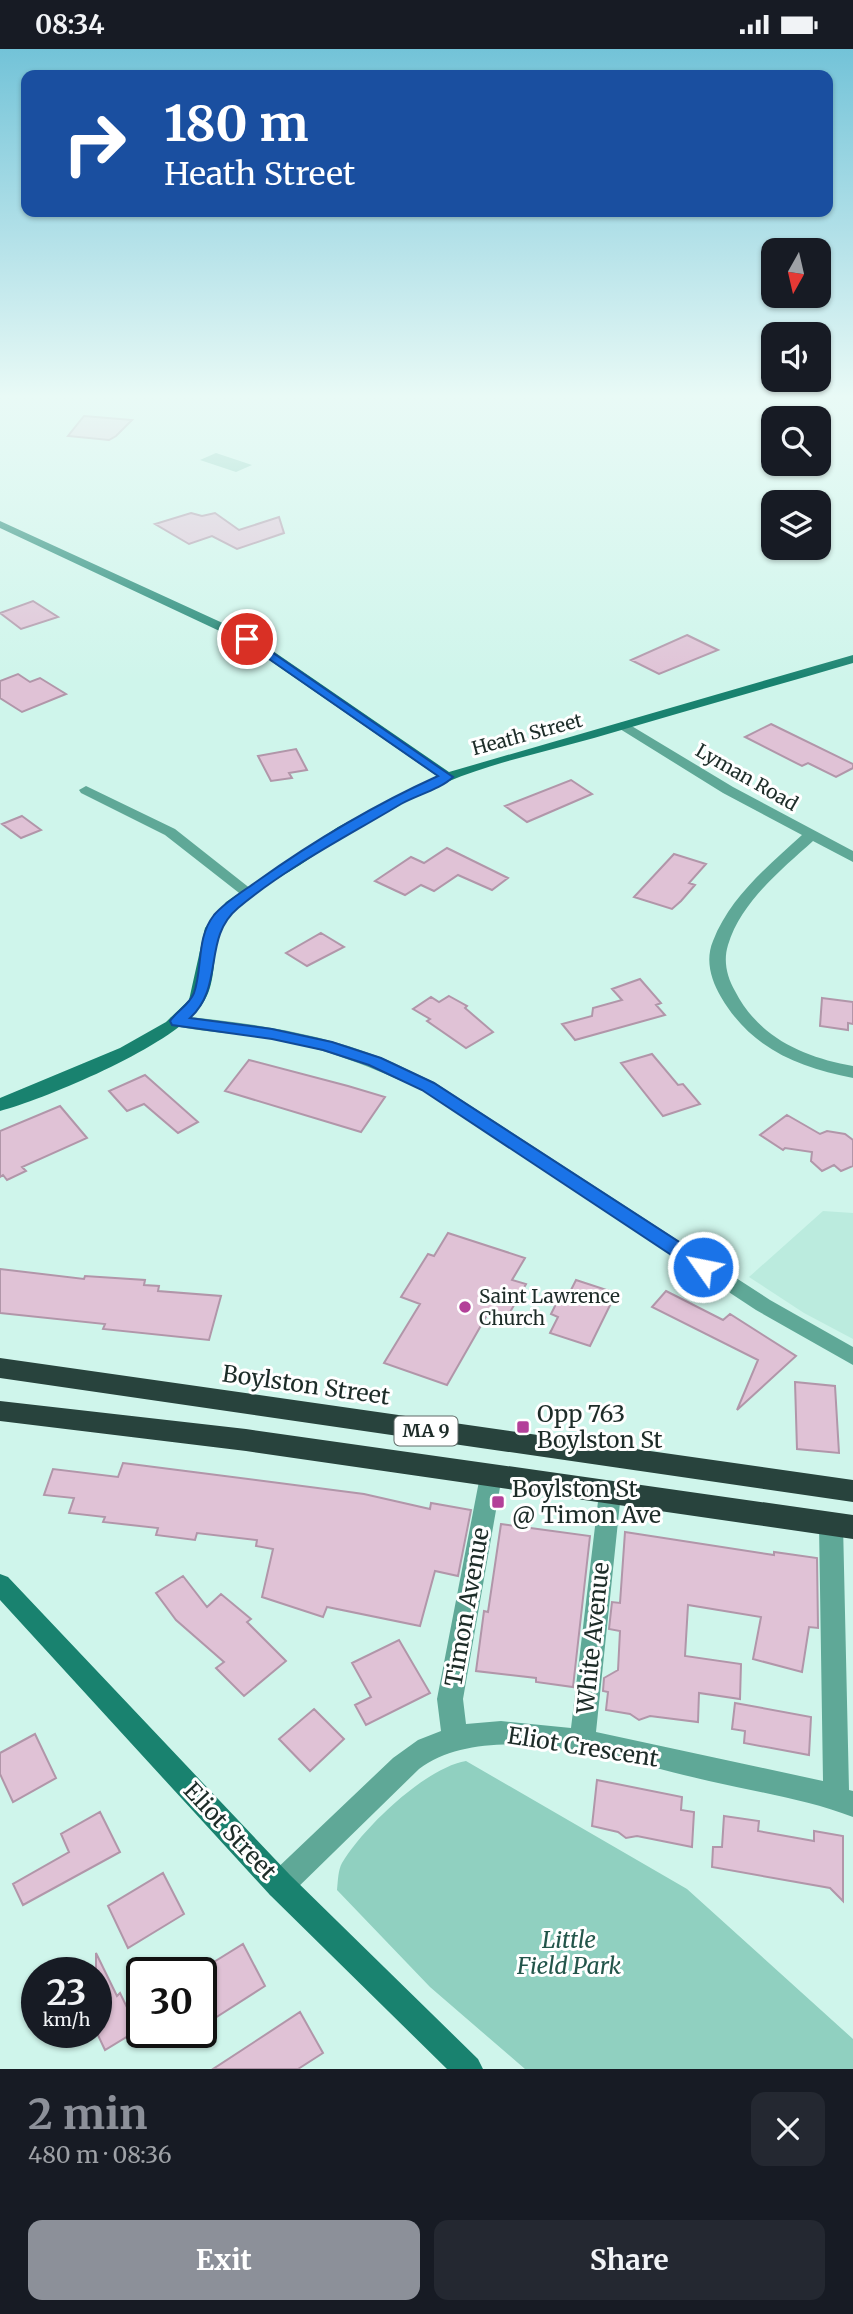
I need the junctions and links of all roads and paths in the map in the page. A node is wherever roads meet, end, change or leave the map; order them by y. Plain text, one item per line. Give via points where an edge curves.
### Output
1 (0, 524) edge
2 (853, 659) edge
3 (625, 726) junction
4 (447, 777) junction
5 (86, 790) dead end
6 (811, 835) junction
7 (853, 857) edge
8 (248, 893) junction
9 (177, 1021) junction
10 (853, 1072) edge
11 (0, 1105) edge
12 (853, 1357) edge
13 (0, 1368) edge
14 (3, 1415) edge
15 (491, 1476) junction
16 (853, 1491) edge
17 (610, 1493) junction
18 (842, 1526) edge
19 (0, 1584) edge
20 (455, 1738) junction
21 (582, 1742) junction
22 (844, 1800) edge
23 (280, 1885) junction
24 (468, 2069) edge

1 - 4 street via 247,639
2 - 3 street, Heath Street
3 - 4 street, Heath Street
3 - 6 street, Lyman Road
4 - 8 street, Heath Street via 412,792
5 - 8 street via 170,832
6 - 7 street, Lyman Road
6 - 10 street via 764,877 736,912 721,941 718,969 732,1003 760,1036 796,1057
8 - 9 street, Heath Street via 211,931 201,992
9 - 11 street, Heath Street via 123,1052
9 - 12 street via 326,1045 428,1086 752,1298
13 - 16 highway, Boylston Street / MA 9
14 - 15 highway, MA 9 via 198,1434
15 - 17 highway, MA 9
15 - 20 street, Timon Avenue via 450,1699
17 - 18 highway, MA 9
17 - 21 street, White Avenue
18 - 22 street
19 - 23 street, Eliot Street
20 - 21 street, Eliot Crescent via 521,1734
20 - 23 street, Eliot Crescent via 404,1765
21 - 22 street, Eliot Crescent
23 - 24 street, Eliot Street

